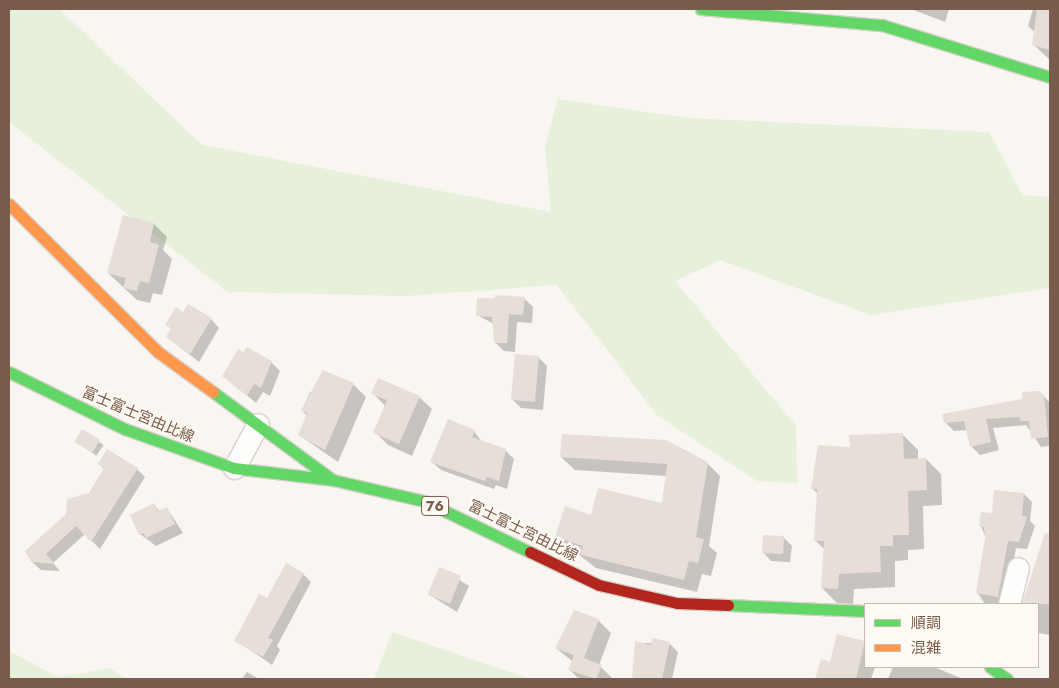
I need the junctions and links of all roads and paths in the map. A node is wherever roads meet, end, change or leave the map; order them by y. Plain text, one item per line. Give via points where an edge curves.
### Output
1 (701, 9) edge
2 (1050, 77) edge
3 (9, 204) edge
4 (9, 372) edge
5 (258, 424) junction
6 (234, 468) junction
7 (333, 480) junction
8 (1018, 568) dead end
9 (1009, 603) edge
10 (864, 611) edge

1 - 2 main road via 882,25
3 - 5 main road via 116,315 158,352
4 - 6 main road, 富士富士宮由比線 / 76 via 125,429
5 - 6 street
5 - 7 main road
6 - 7 main road, 富士富士宮由比線 / 76
7 - 10 main road, 富士富士宮由比線 / 76 via 424,500 599,586 643,598 677,603
8 - 9 street

